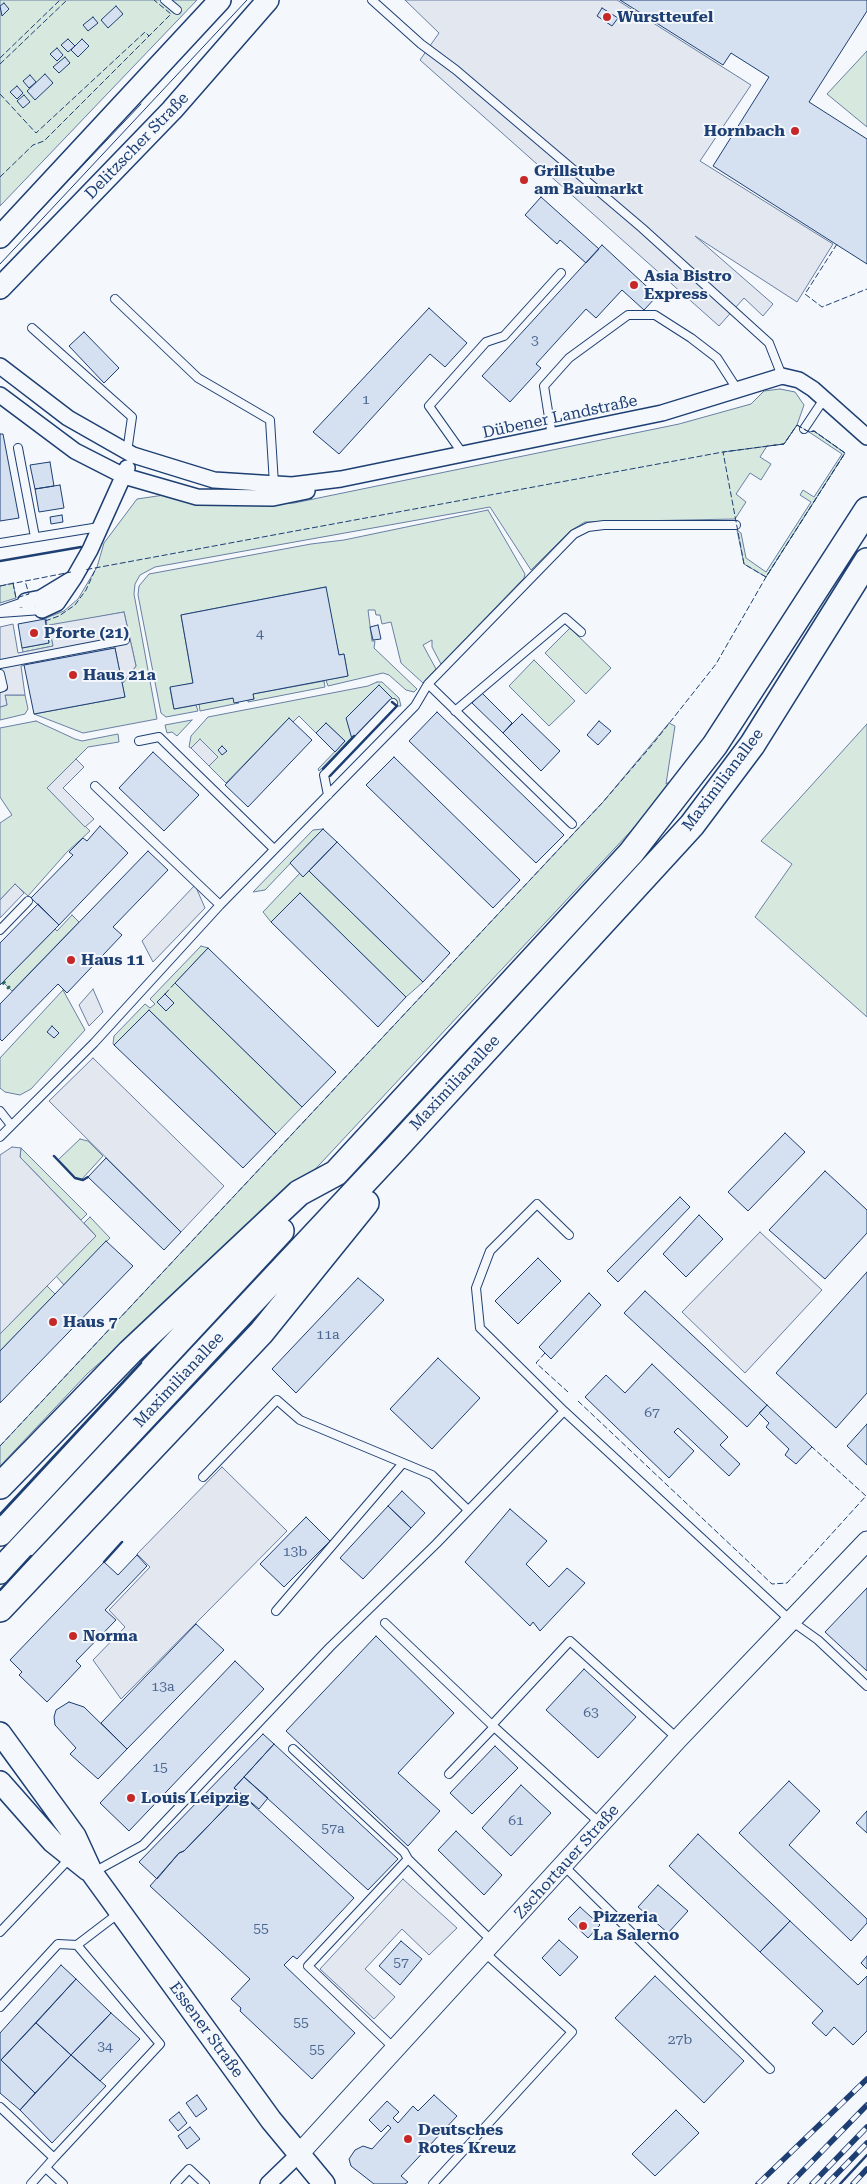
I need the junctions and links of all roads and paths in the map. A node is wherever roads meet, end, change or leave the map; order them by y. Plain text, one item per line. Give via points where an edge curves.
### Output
1 (165, 0) edge
2 (220, 0) edge
3 (268, 0) edge
4 (372, 0) edge
5 (177, 10) dead end
6 (0, 237) edge
7 (562, 273) dead end
8 (0, 288) edge
9 (115, 299) dead end
10 (32, 328) dead end
11 (0, 366) edge
12 (782, 376) junction
13 (737, 389) junction
14 (0, 395) edge
15 (824, 399) junction
16 (804, 430) dead end
17 (552, 436) junction
18 (867, 437) edge
19 (18, 448) dead end
20 (130, 454) junction
21 (463, 454) junction
22 (124, 476) junction
23 (341, 479) junction
24 (274, 484) junction
25 (867, 510) edge
26 (736, 524) dead end
27 (99, 527) junction
28 (34, 537) junction
29 (0, 543) edge
30 (867, 561) edge
31 (74, 578) junction
32 (26, 601) joint
33 (42, 610) joint
34 (0, 612) edge
35 (581, 632) dead end
36 (126, 640) dead end
37 (0, 664) edge
38 (0, 674) edge
39 (428, 684) junction
40 (0, 688) edge
41 (393, 703) dead end
42 (455, 711) junction
43 (139, 741) dead end
44 (95, 786) dead end
45 (328, 795) junction
46 (572, 824) dead end
47 (274, 849) junction
48 (28, 901) dead end
49 (220, 905) junction
50 (0, 930) edge
51 (0, 1111) edge
52 (11, 1125) junction
53 (0, 1137) edge
54 (396, 1148) junction
55 (336, 1172) junction
56 (569, 1234) dead end
57 (564, 1412) junction
58 (403, 1463) junction
59 (203, 1476) dead end
60 (0, 1486) edge
61 (468, 1510) junction
62 (0, 1533) edge
63 (867, 1541) edge
64 (0, 1571) edge
65 (0, 1609) edge
66 (276, 1611) dead end
67 (790, 1620) junction
68 (385, 1623) dead end
69 (867, 1686) edge
70 (493, 1726) junction
71 (0, 1733) edge
72 (678, 1739) junction
73 (293, 1749) dead end
74 (449, 1774) dead end
75 (0, 1782) edge
76 (601, 1824) junction
77 (72, 1857) junction
78 (408, 1860) junction
79 (564, 1865) junction
80 (92, 1873) junction
81 (120, 1912) junction
82 (0, 1932) edge
83 (77, 1945) junction
84 (489, 1947) junction
85 (0, 2007) edge
86 (395, 2049) junction
87 (770, 2069) dead end
88 (0, 2107) edge
89 (298, 2155) junction
90 (54, 2158) junction
91 (46, 2168) junction
92 (31, 2184) edge
93 (63, 2184) edge
94 (175, 2184) edge
95 (205, 2184) edge
96 (268, 2184) edge
97 (324, 2184) edge
98 (433, 2184) edge

1 - 5 lane
2 - 6 main road
3 - 8 main road, Delitzscher Straße via 148,136
4 - 12 lane via 642,228 769,343
7 - 21 lane via 504,336 486,342 429,406
9 - 24 lane via 198,378 270,420
10 - 20 lane via 132,417
11 - 20 street, Dübener Landstraße via 68,418
12 - 13 street, Dübener Landstraße
12 - 15 street via 799,380
13 - 17 street, Dübener Landstraße via 662,413
13 - 17 lane via 717,358 691,338 655,315 628,315 570,358 544,386
14 - 22 street, Dübener Landstraße via 75,451
15 - 16 lane
15 - 18 street
17 - 21 street, Dübener Landstraße
19 - 28 lane
20 - 22 street
20 - 24 street, Dübener Landstraße via 214,480
21 - 23 street, Dübener Landstraße
22 - 23 street, Dübener Landstraße via 197,497 263,498 312,490
22 - 27 street
23 - 24 street, Dübener Landstraße
25 - 55 highway, Maximilianallee via 715,745 631,853
26 - 39 lane via 604,525 588,527 574,534
27 - 28 lane
27 - 31 street
28 - 29 lane
30 - 54 highway, Maximilianallee via 752,745 692,825
31 - 32 street via 41,598
31 - 33 street via 57,603
32 - 34 lane
33 - 34 lane
35 - 42 lane via 565,618
36 - 37 lane
38 - 40 lane via 3,687
39 - 42 lane
39 - 45 lane via 415,706
41 - 45 lane via 324,775
42 - 46 lane
43 - 47 lane via 159,738
44 - 49 lane
45 - 47 lane
47 - 49 lane
48 - 50 lane
49 - 52 lane via 94,1043
51 - 52 lane
52 - 53 lane
54 - 64 highway, Maximilianallee
54 - 65 highway via 382,1183 261,1333
55 - 60 highway via 299,1193 130,1352
55 - 62 highway, Maximilianallee
56 - 57 lane via 537,1204 490,1251 476,1288 480,1328
57 - 61 lane
57 - 67 lane
58 - 59 lane via 300,1420 277,1400
58 - 61 lane via 432,1475
58 - 66 lane
61 - 80 lane via 330,1647 144,1845
63 - 67 street, Zschortauer Straße
67 - 69 lane via 818,1640
67 - 72 street, Zschortauer Straße
68 - 70 lane
70 - 72 lane via 570,1641
70 - 74 lane
70 - 76 lane
71 - 80 main road, Essener Straße via 75,1836
72 - 76 street, Zschortauer Straße
73 - 78 lane via 404,1852
75 - 77 main road, Essener Straße via 53,1842
76 - 79 street, Zschortauer Straße
77 - 80 main road, Essener Straße
77 - 82 lane
78 - 84 lane
78 - 86 lane via 308,1966
79 - 84 street, Zschortauer Straße
79 - 87 lane
80 - 81 main road, Essener Straße
81 - 83 lane
81 - 89 main road, Essener Straße
83 - 85 lane via 58,1944
83 - 90 lane via 160,2044
84 - 86 street, Zschortauer Straße
84 - 98 lane via 572,2032
86 - 89 street, Zschortauer Straße
88 - 90 lane
89 - 96 street, Zschortauer Straße
89 - 97 main road, Essener Straße
90 - 91 lane
91 - 92 lane
91 - 93 lane
94 - 95 lane via 190,2169

